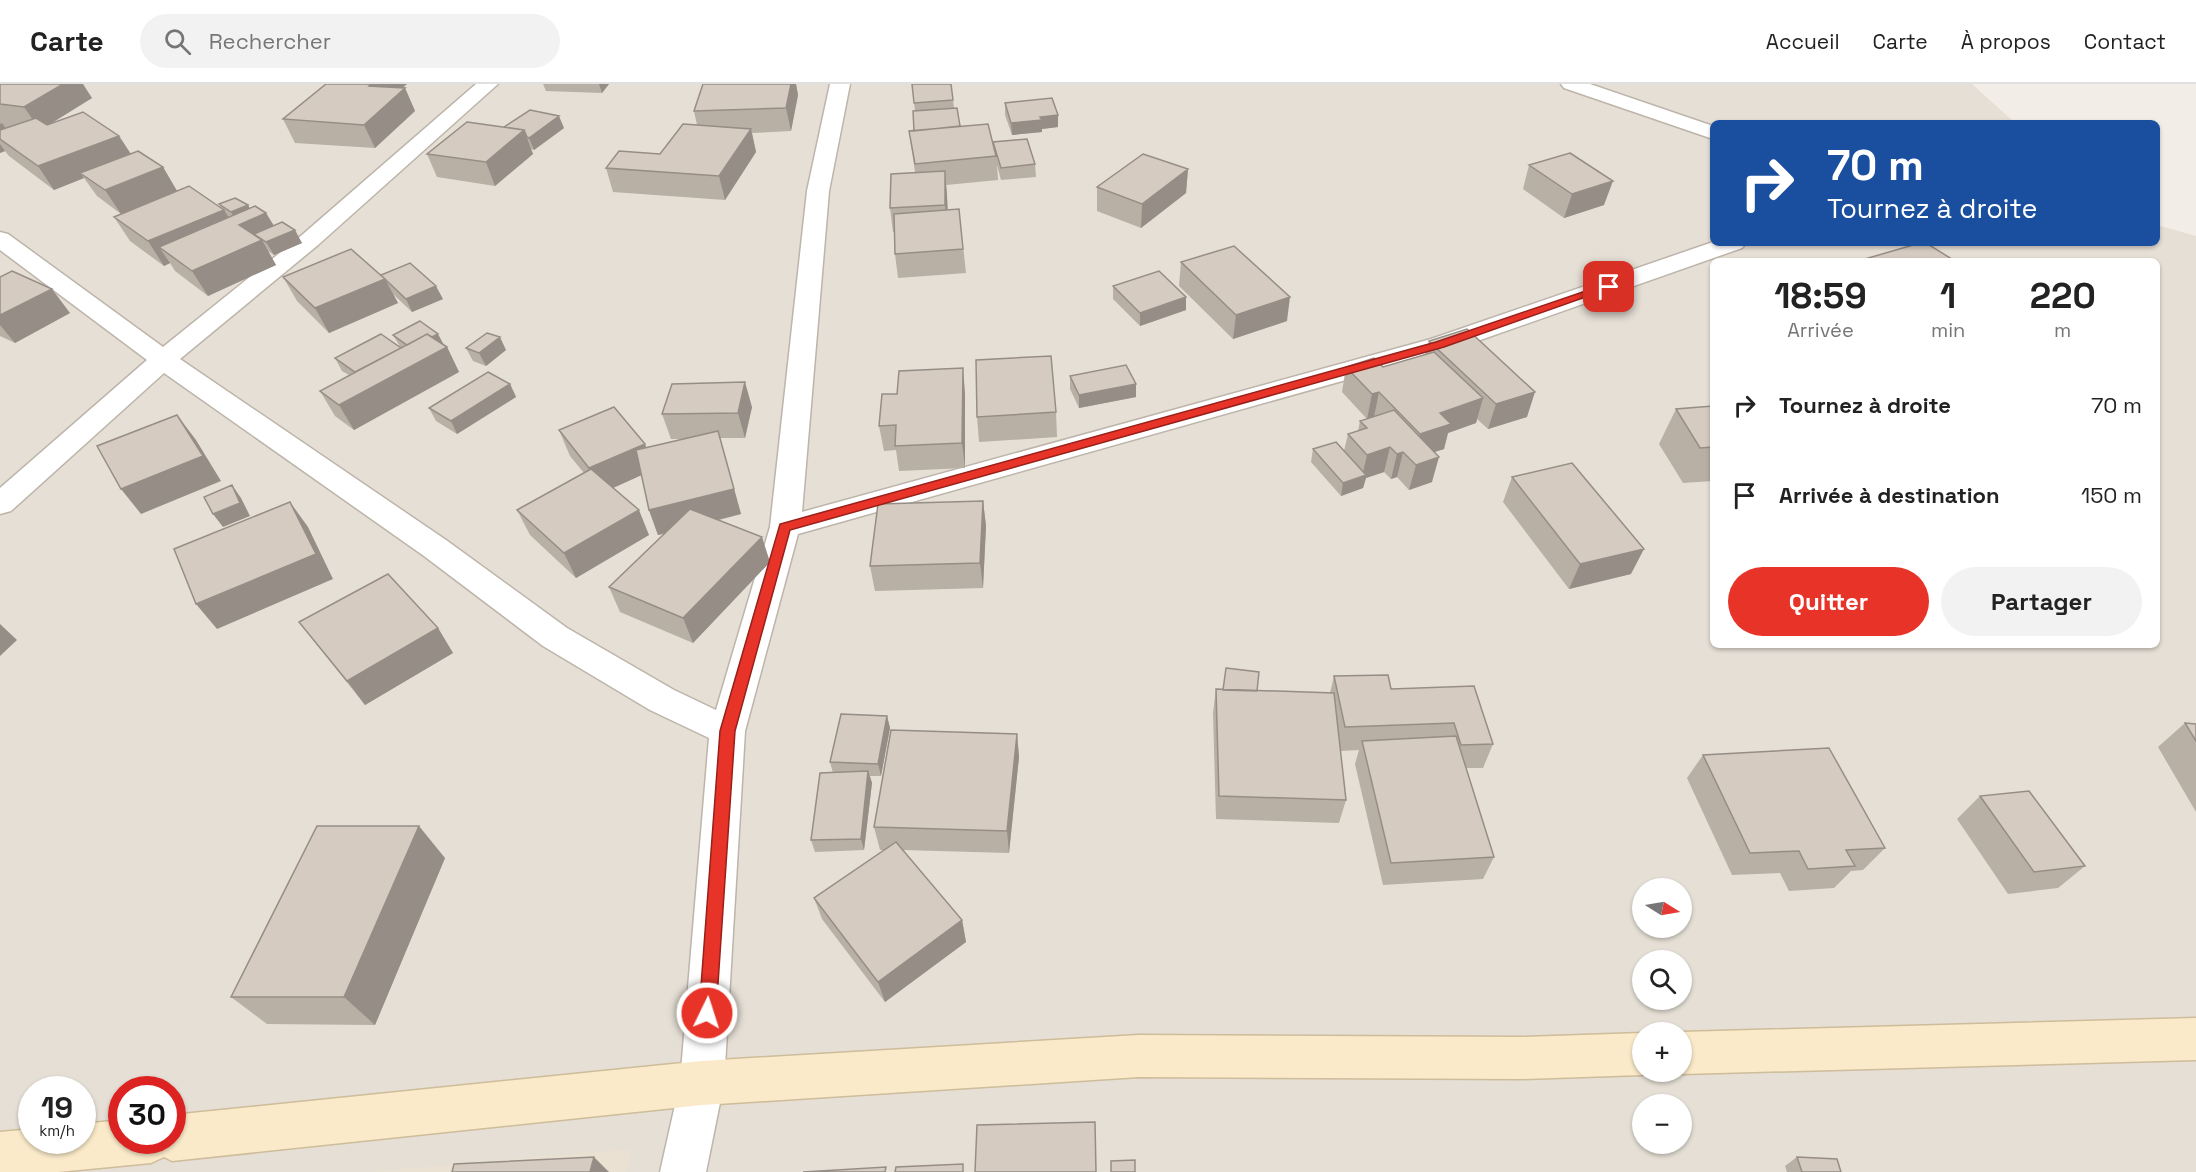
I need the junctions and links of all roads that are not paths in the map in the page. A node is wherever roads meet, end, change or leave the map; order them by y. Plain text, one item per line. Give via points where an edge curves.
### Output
1 (488, 84) edge
2 (840, 84) edge
3 (1571, 84) edge
4 (1710, 132) edge
5 (0, 239) edge
6 (1725, 246) edge
7 (163, 360) junction
8 (0, 504) edge
9 (785, 527) junction
10 (727, 731) junction
11 (2196, 1040) edge
12 (1692, 1053) edge
13 (1632, 1054) edge
14 (702, 1083) junction
15 (186, 1137) edge
16 (108, 1144) edge
17 (0, 1155) edge
18 (683, 1172) edge

1 - 7 street via 310,240
2 - 9 street via 818,191
3 - 4 street
5 - 7 street
6 - 9 street via 1440,345
7 - 8 street
7 - 10 street via 555,636 662,700
9 - 10 street
10 - 14 street
11 - 12 main road
13 - 14 main road via 1521,1058 1139,1056
14 - 15 main road
14 - 18 street
16 - 17 main road

